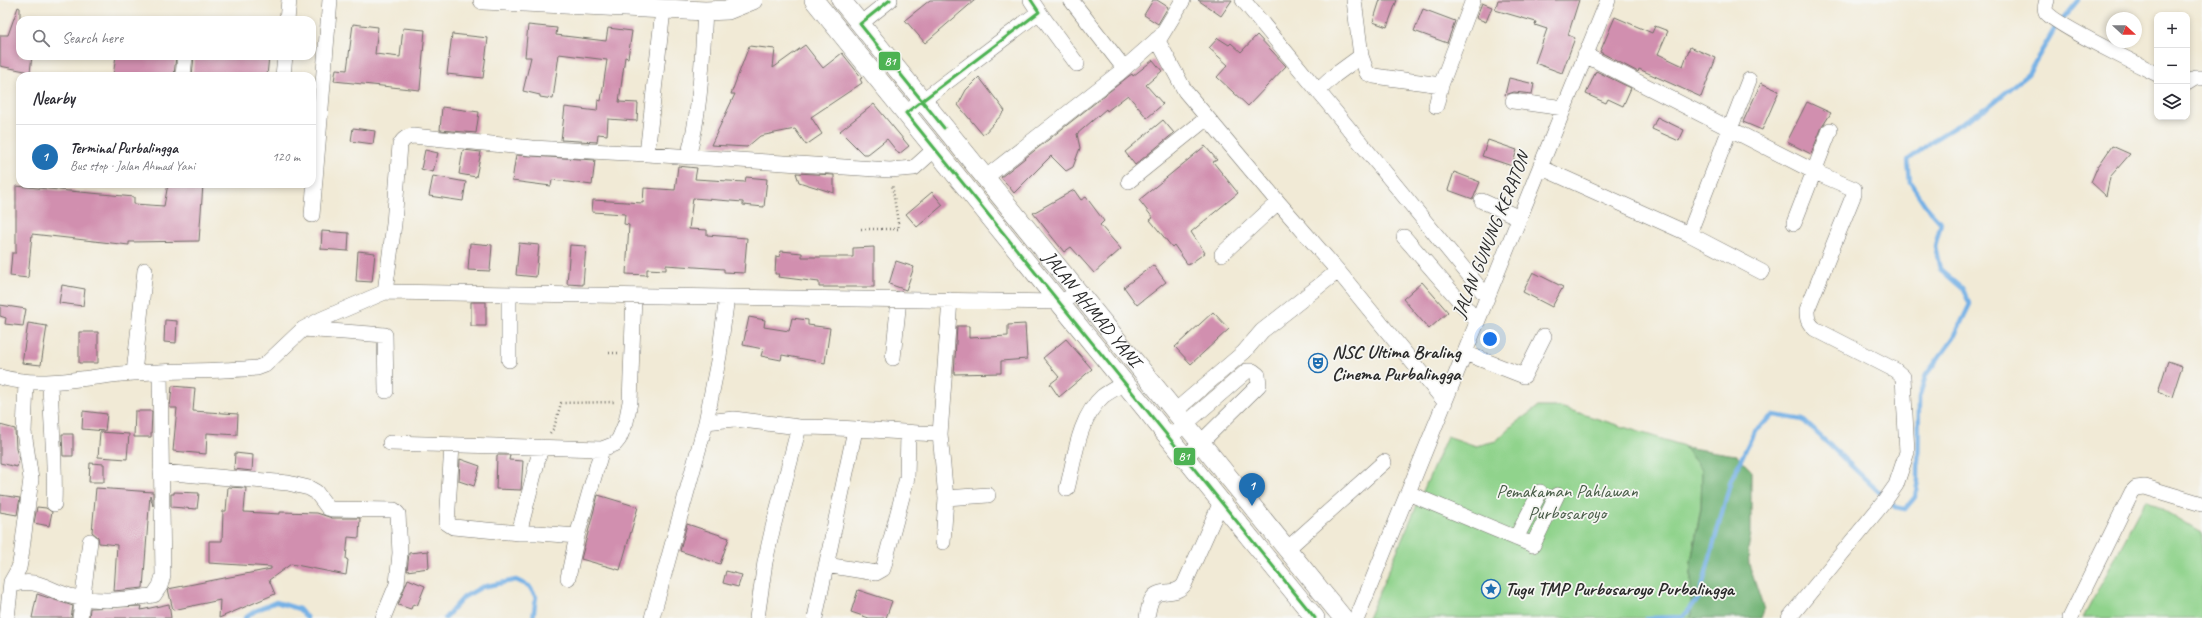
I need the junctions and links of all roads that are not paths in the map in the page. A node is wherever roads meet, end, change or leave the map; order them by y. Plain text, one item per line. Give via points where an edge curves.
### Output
1 (289, 0) edge
2 (330, 0) edge
3 (483, 0) edge
4 (753, 0) edge
5 (814, 0) edge
6 (840, 0) edge
7 (890, 0) edge
8 (1071, 0) edge
9 (1183, 0) edge
10 (1243, 0) edge
11 (1354, 0) edge
12 (1473, 0) edge
13 (1608, 0) edge
14 (591, 3) edge
15 (1035, 6) edge
16 (2047, 7) edge
17 (663, 10) junction
18 (706, 11) junction
19 (287, 16) edge
20 (860, 24) junction
21 (1157, 40) junction
22 (1585, 55) junction
23 (1361, 56) junction
24 (185, 60) edge
25 (285, 60) edge
26 (1077, 64) dead end
27 (1124, 68) junction
28 (184, 72) edge
29 (283, 72) edge
30 (2154, 72) edge
31 (2202, 78) edge
32 (1748, 80) dead end
33 (2190, 81) edge
34 (1440, 85) junction
35 (1318, 91) junction
36 (922, 100) junction
37 (1513, 101) dead end
38 (1436, 106) dead end
39 (1564, 108) junction
40 (906, 113) junction
41 (1207, 118) junction
42 (1731, 129) junction
43 (1830, 130) dead end
44 (935, 149) junction
45 (647, 154) junction
46 (688, 157) junction
47 (316, 167) edge
48 (1540, 167) junction
49 (1815, 172) junction
50 (985, 178) junction
51 (1129, 181) dead end
52 (314, 188) edge
53 (1482, 201) dead end
54 (1278, 202) junction
55 (312, 215) dead end
56 (1520, 218) junction
57 (1794, 223) dead end
58 (1689, 234) junction
59 (1404, 237) dead end
60 (1222, 254) dead end
61 (145, 270) dead end
62 (1338, 271) junction
63 (1762, 272) dead end
64 (385, 292) junction
65 (509, 294) junction
66 (1077, 294) junction
67 (634, 296) junction
68 (727, 297) junction
69 (1487, 297) junction
70 (899, 299) junction
71 (950, 300) junction
72 (1059, 302) junction
73 (1477, 321) junction
74 (303, 329) junction
75 (1544, 336) dead end
76 (1465, 353) junction
77 (893, 358) dead end
78 (509, 360) dead end
79 (160, 372) junction
80 (134, 373) junction
81 (0, 377) edge
82 (26, 382) junction
83 (50, 382) junction
84 (1124, 383) junction
85 (386, 391) dead end
86 (1445, 402) junction
87 (1180, 417) junction
88 (706, 422) junction
89 (799, 427) junction
90 (855, 430) junction
91 (908, 433) junction
92 (940, 434) junction
93 (1169, 438) junction
94 (390, 443) dead end
95 (1200, 443) junction
96 (452, 446) junction
97 (540, 447) junction
98 (602, 448) junction
99 (1185, 458) junction
100 (1384, 462) dead end
101 (161, 472) junction
102 (1067, 489) dead end
103 (1540, 492) dead end
104 (1408, 493) junction
105 (1557, 494) dead end
106 (988, 495) dead end
107 (946, 498) junction
108 (1221, 502) junction
109 (54, 504) dead end
110 (2202, 504) edge
111 (519, 533) junction
112 (577, 536) junction
113 (1516, 538) junction
114 (90, 541) dead end
115 (943, 542) dead end
116 (1287, 549) junction
117 (826, 565) junction
118 (568, 578) dead end
119 (11, 585) junction
120 (83, 598) junction
121 (1793, 617) edge
122 (6, 618) edge
123 (80, 618) edge
124 (383, 618) edge
125 (652, 618) edge
126 (757, 618) edge
127 (815, 618) edge
128 (1146, 618) edge
129 (1315, 618) edge
130 (1343, 618) edge
131 (1357, 618) edge
132 (2070, 618) edge

1 - 19 street
2 - 47 street
3 - 14 main road
4 - 18 main road via 728,10
5 - 40 main road, JALAN AHMAD YANI
6 - 20 main road, JALAN AHMAD YANI
7 - 20 street
8 - 27 street
9 - 21 street
10 - 35 street
11 - 23 street
12 - 34 street
13 - 22 street, JALAN GUNUNG KERATON
14 - 17 main road
15 - 26 street
15 - 36 street
16 - 30 street via 2074,31
17 - 18 main road
17 - 45 street
18 - 46 street via 698,104 694,136
20 - 36 main road, JALAN AHMAD YANI
21 - 27 street
21 - 41 street via 1185,91
22 - 39 street, JALAN GUNUNG KERATON
22 - 42 street
23 - 34 street via 1367,73 1374,76
23 - 35 street
24 - 28 street
25 - 29 street
27 - 50 street
31 - 33 street
32 - 42 street
34 - 38 street
35 - 69 street
36 - 40 street
36 - 50 main road, JALAN AHMAD YANI
37 - 39 street
39 - 48 street, JALAN GUNUNG KERATON
40 - 44 main road, JALAN AHMAD YANI
41 - 51 street
41 - 54 street
42 - 49 street
42 - 58 street
43 - 49 street
44 - 46 street via 914,168 890,170
44 - 72 main road, JALAN AHMAD YANI
45 - 46 street
45 - 64 street via 532,148 406,137 400,145 394,224
48 - 56 street, JALAN GUNUNG KERATON
48 - 58 street
49 - 57 street
49 - 121 street via 1852,187 1854,191 1807,310 1808,321 1815,329 1896,370 1903,377 1907,452 1896,485
50 - 66 main road, JALAN AHMAD YANI
52 - 55 street
53 - 56 street
54 - 60 street
54 - 62 street
56 - 69 street, JALAN GUNUNG KERATON
58 - 63 street
59 - 73 street
61 - 80 street
62 - 86 street
62 - 87 street via 1262,331
64 - 65 street
64 - 74 street
65 - 67 street
65 - 78 street
66 - 72 street
66 - 87 main road, JALAN AHMAD YANI
67 - 68 street
67 - 98 street via 630,402 626,422 615,444
68 - 70 street
68 - 88 street
69 - 73 street, JALAN GUNUNG KERATON
70 - 71 street
70 - 77 street
71 - 72 street
71 - 92 street
72 - 84 main road, JALAN AHMAD YANI
73 - 76 street, JALAN GUNUNG KERATON
74 - 79 street via 265,366
74 - 85 street via 385,335
75 - 76 street via 1524,376
76 - 86 street, JALAN GUNUNG KERATON
79 - 80 street
79 - 101 street
80 - 83 street
81 - 82 street
82 - 83 street
82 - 119 street via 24,432 31,479 21,557
83 - 109 street via 51,430 56,472
84 - 93 main road, JALAN AHMAD YANI
84 - 102 street via 1103,396 1088,414 1081,431
86 - 104 street, JALAN GUNUNG KERATON
87 - 93 street
87 - 95 main road, JALAN AHMAD YANI
87 - 95 street via 1246,371 1258,374 1260,385
88 - 89 street via 734,419
88 - 125 street
89 - 90 street
89 - 126 street via 765,562
90 - 91 street
90 - 117 street
91 - 92 street
91 - 117 street via 907,478 883,569 876,572
92 - 107 street
93 - 99 main road, JALAN AHMAD YANI
94 - 96 street
95 - 99 street
95 - 116 main road, JALAN AHMAD YANI
96 - 97 street
96 - 111 street via 447,523 453,527
97 - 98 street
97 - 111 street
98 - 112 street
99 - 108 main road, JALAN AHMAD YANI
100 - 116 street
101 - 120 street via 163,576 160,586 154,595 138,598
101 - 124 street via 288,483 316,492 328,508 394,510 398,514 398,584
103 - 113 street
104 - 113 street
104 - 131 street, JALAN GUNUNG KERATON
105 - 113 street via 1534,544
106 - 107 street
107 - 115 street
108 - 128 street via 1184,585 1175,592 1157,594 1152,599
108 - 129 main road, JALAN AHMAD YANI
110 - 132 street via 2145,488 2136,488
111 - 112 street
112 - 118 street
114 - 120 street
116 - 130 main road, JALAN AHMAD YANI
117 - 127 street
119 - 120 street via 26,581
119 - 122 street
120 - 123 street

